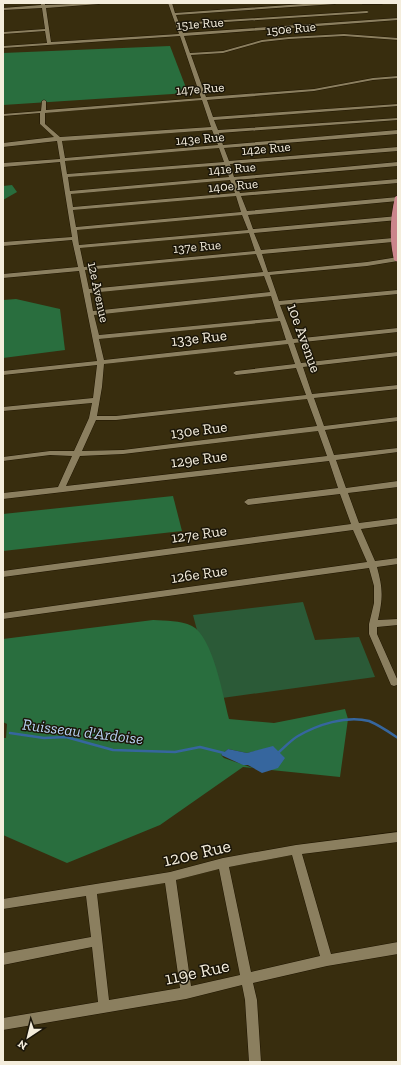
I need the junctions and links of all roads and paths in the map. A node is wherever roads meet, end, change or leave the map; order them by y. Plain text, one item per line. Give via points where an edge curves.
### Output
1 (98, 3) edge
2 (170, 3) edge
3 (335, 3) edge
4 (364, 3) edge
5 (382, 3) edge
6 (44, 5) edge
7 (3, 9) edge
8 (367, 12) junction
9 (174, 14) junction
10 (398, 19) edge
11 (376, 21) junction
12 (178, 24) junction
13 (47, 30) junction
14 (3, 33) edge
15 (182, 35) junction
16 (398, 39) edge
17 (49, 44) junction
18 (3, 48) edge
19 (188, 54) junction
20 (398, 77) edge
21 (205, 99) junction
22 (44, 101) dead end
23 (398, 105) edge
24 (44, 111) junction
25 (3, 115) edge
26 (398, 119) edge
27 (214, 126) junction
28 (398, 132) edge
29 (59, 139) junction
30 (3, 145) edge
31 (222, 147) junction
32 (398, 148) edge
33 (63, 160) junction
34 (227, 162) junction
35 (398, 164) edge
36 (3, 165) edge
37 (65, 176) junction
38 (233, 178) junction
39 (398, 181) edge
40 (68, 193) junction
41 (239, 195) junction
42 (398, 198) edge
43 (70, 210) junction
44 (244, 212) junction
45 (396, 219) edge
46 (74, 229) junction
47 (252, 231) junction
48 (75, 238) junction
49 (393, 240) junction
50 (3, 244) edge
51 (77, 248) junction
52 (259, 251) junction
53 (398, 259) edge
54 (82, 268) junction
55 (266, 272) junction
56 (3, 276) edge
57 (88, 291) junction
58 (398, 292) edge
59 (273, 294) junction
60 (277, 303) junction
61 (92, 314) junction
62 (283, 319) junction
63 (398, 330) edge
64 (97, 337) junction
65 (290, 341) junction
66 (398, 354) edge
67 (101, 362) junction
68 (299, 365) junction
69 (3, 373) edge
70 (236, 373) dead end
71 (398, 387) edge
72 (312, 397) junction
73 (96, 400) junction
74 (3, 409) edge
75 (93, 418) junction
76 (398, 420) edge
77 (321, 428) junction
78 (398, 450) edge
79 (79, 453) junction
80 (3, 458) edge
81 (332, 458) junction
82 (398, 484) edge
83 (61, 489) junction
84 (343, 490) junction
85 (3, 496) edge
86 (248, 502) dead end
87 (398, 521) edge
88 (356, 527) junction
89 (398, 561) edge
90 (372, 564) junction
91 (3, 574) edge
92 (3, 616) edge
93 (398, 622) edge
94 (373, 624) junction
95 (394, 682) dead end
96 (398, 837) edge
97 (296, 850) junction
98 (223, 863) junction
99 (170, 877) junction
100 (91, 891) junction
101 (3, 904) edge
102 (97, 941) junction
103 (398, 948) edge
104 (3, 959) edge
105 (327, 960) junction
106 (246, 979) junction
107 (186, 993) junction
108 (104, 1007) junction
109 (3, 1024) edge
110 (255, 1062) edge

1 - 6 street
2 - 9 street, 10e Avenue
3 - 9 street
4 - 5 street
4 - 8 street
6 - 7 street
6 - 13 street
8 - 11 street
8 - 12 street
9 - 12 street, 10e Avenue
10 - 11 street, 151e Rue
11 - 15 street, 151e Rue
12 - 15 street, 10e Avenue
13 - 14 street
13 - 17 street
15 - 17 street, 151e Rue
15 - 19 street, 10e Avenue
16 - 19 street, 150e Rue via 344,35 288,38 262,41 223,52
17 - 18 street, 151e Rue
19 - 21 street, 10e Avenue
20 - 21 street, 147e Rue via 373,79 320,90
21 - 24 street, 147e Rue
21 - 27 street, 10e Avenue
22 - 24 street
23 - 27 street
24 - 25 street, 147e Rue
24 - 29 street via 42,124
26 - 27 street
27 - 29 street
27 - 31 street, 10e Avenue
28 - 31 street, 143e Rue
29 - 30 street
29 - 33 street, 12e Avenue
31 - 33 street, 143e Rue
31 - 34 street, 10e Avenue
32 - 34 street, 142e Rue
33 - 36 street, 143e Rue
33 - 37 street, 12e Avenue
34 - 37 street, 142e Rue
34 - 38 street, 10e Avenue
35 - 38 street, 141e Rue
37 - 40 street, 12e Avenue
38 - 40 street, 141e Rue
38 - 41 street, 10e Avenue
39 - 41 street, 140e Rue
40 - 43 street, 12e Avenue
41 - 43 street, 140e Rue
41 - 44 street, 10e Avenue
42 - 44 street
42 - 45 main road
43 - 46 street, 12e Avenue
44 - 46 street
44 - 47 street, 10e Avenue
45 - 47 street
45 - 49 main road
46 - 48 street, 12e Avenue
47 - 51 street
47 - 52 street, 10e Avenue
48 - 50 street
48 - 51 street, 12e Avenue
49 - 52 street, 137e Rue
49 - 53 main road
51 - 54 street, 12e Avenue
52 - 54 street, 137e Rue
52 - 55 street, 10e Avenue
53 - 55 street
54 - 56 street, 137e Rue
54 - 57 street, 12e Avenue
55 - 57 street
55 - 59 street, 10e Avenue
57 - 61 street, 12e Avenue
58 - 60 street
59 - 60 street, 10e Avenue
59 - 61 street
60 - 62 street, 10e Avenue
61 - 64 street, 12e Avenue
62 - 64 street
62 - 65 street, 10e Avenue
63 - 65 street, 133e Rue
64 - 67 street, 12e Avenue
65 - 67 street, 133e Rue
65 - 68 street, 10e Avenue
66 - 68 street
67 - 69 street, 133e Rue
67 - 73 street, 12e Avenue
68 - 70 street
68 - 72 street, 10e Avenue
71 - 72 street
72 - 75 street via 116,418
72 - 77 street, 10e Avenue
73 - 74 street
73 - 75 street, 12e Avenue
75 - 79 street, 12e Avenue
76 - 77 street, 130e Rue
77 - 79 street, 130e Rue via 118,453
77 - 81 street, 10e Avenue
78 - 81 street, 129e Rue
79 - 80 street, 130e Rue
79 - 83 street, 12e Avenue
81 - 83 street, 129e Rue
81 - 84 street, 10e Avenue
82 - 84 street
83 - 85 street, 129e Rue
84 - 86 street
84 - 88 street, 10e Avenue
87 - 88 street, 127e Rue
88 - 90 street, 10e Avenue
88 - 91 street, 127e Rue
89 - 90 street, 126e Rue
90 - 92 street, 126e Rue
90 - 94 street, 10e Avenue via 379,593
93 - 94 street
94 - 95 street, 10e Avenue via 373,634
96 - 97 street, 120e Rue
97 - 98 street, 120e Rue
97 - 105 street
98 - 99 street, 120e Rue
98 - 106 street
99 - 100 street, 120e Rue
99 - 107 street
100 - 101 street, 120e Rue
100 - 102 street
102 - 104 street
102 - 108 street
103 - 105 street, 119e Rue
105 - 106 street, 119e Rue
106 - 107 street, 119e Rue
106 - 110 street via 252,1014
107 - 108 street, 119e Rue
108 - 109 street, 119e Rue

